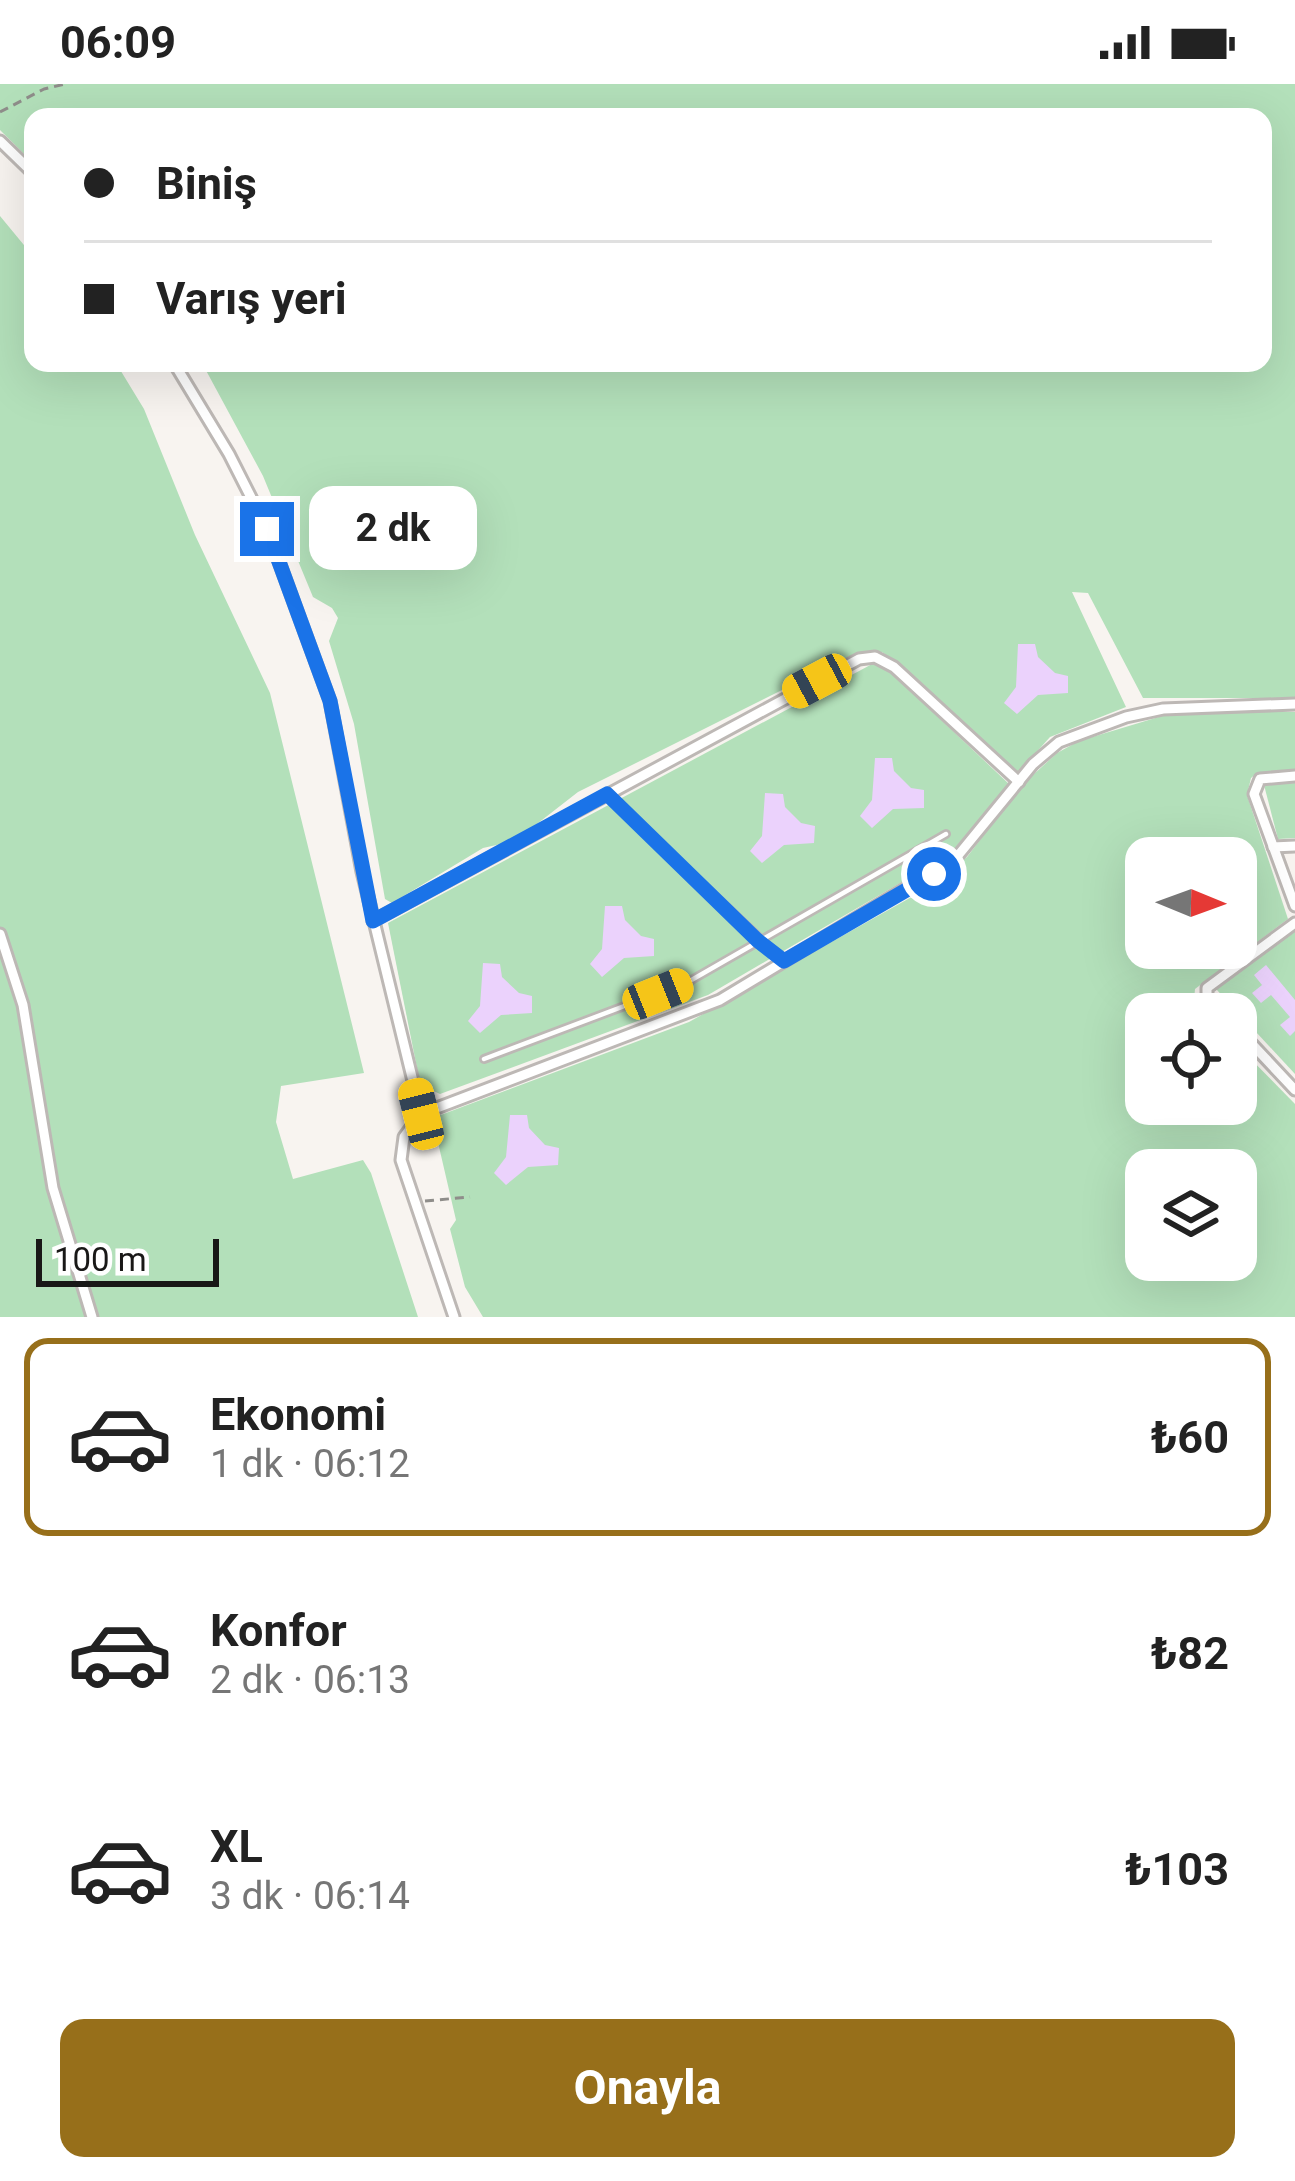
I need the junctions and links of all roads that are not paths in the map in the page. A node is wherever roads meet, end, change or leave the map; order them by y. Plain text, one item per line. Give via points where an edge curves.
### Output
1 (0, 141) edge
2 (24, 164) edge
3 (179, 372) edge
4 (1295, 704) edge
5 (1295, 776) edge
6 (1019, 782) junction
7 (607, 794) junction
8 (946, 834) dead end
9 (1295, 846) edge
10 (1274, 847) junction
11 (1295, 906) edge
12 (373, 921) junction
13 (1295, 923) edge
14 (0, 934) edge
15 (757, 940) junction
16 (784, 961) junction
17 (1207, 993) edge
18 (1257, 1050) edge
19 (484, 1059) dead end
20 (1295, 1090) edge
21 (421, 1114) junction
22 (92, 1317) edge
23 (454, 1317) edge

1 - 2 street
3 - 12 street via 267,529 330,701
4 - 6 street via 1126,717 1060,742
5 - 10 street via 1264,778 1254,789
6 - 7 street via 875,657 859,658
6 - 16 street via 949,863
7 - 12 street
7 - 15 lane
8 - 15 lane
9 - 10 street
10 - 11 street
12 - 21 street
13 - 17 street
14 - 22 street via 23,1005 52,1187
15 - 16 lane
15 - 19 lane via 688,982
16 - 21 street via 693,1013
18 - 20 street
21 - 23 street via 410,1124 401,1160

